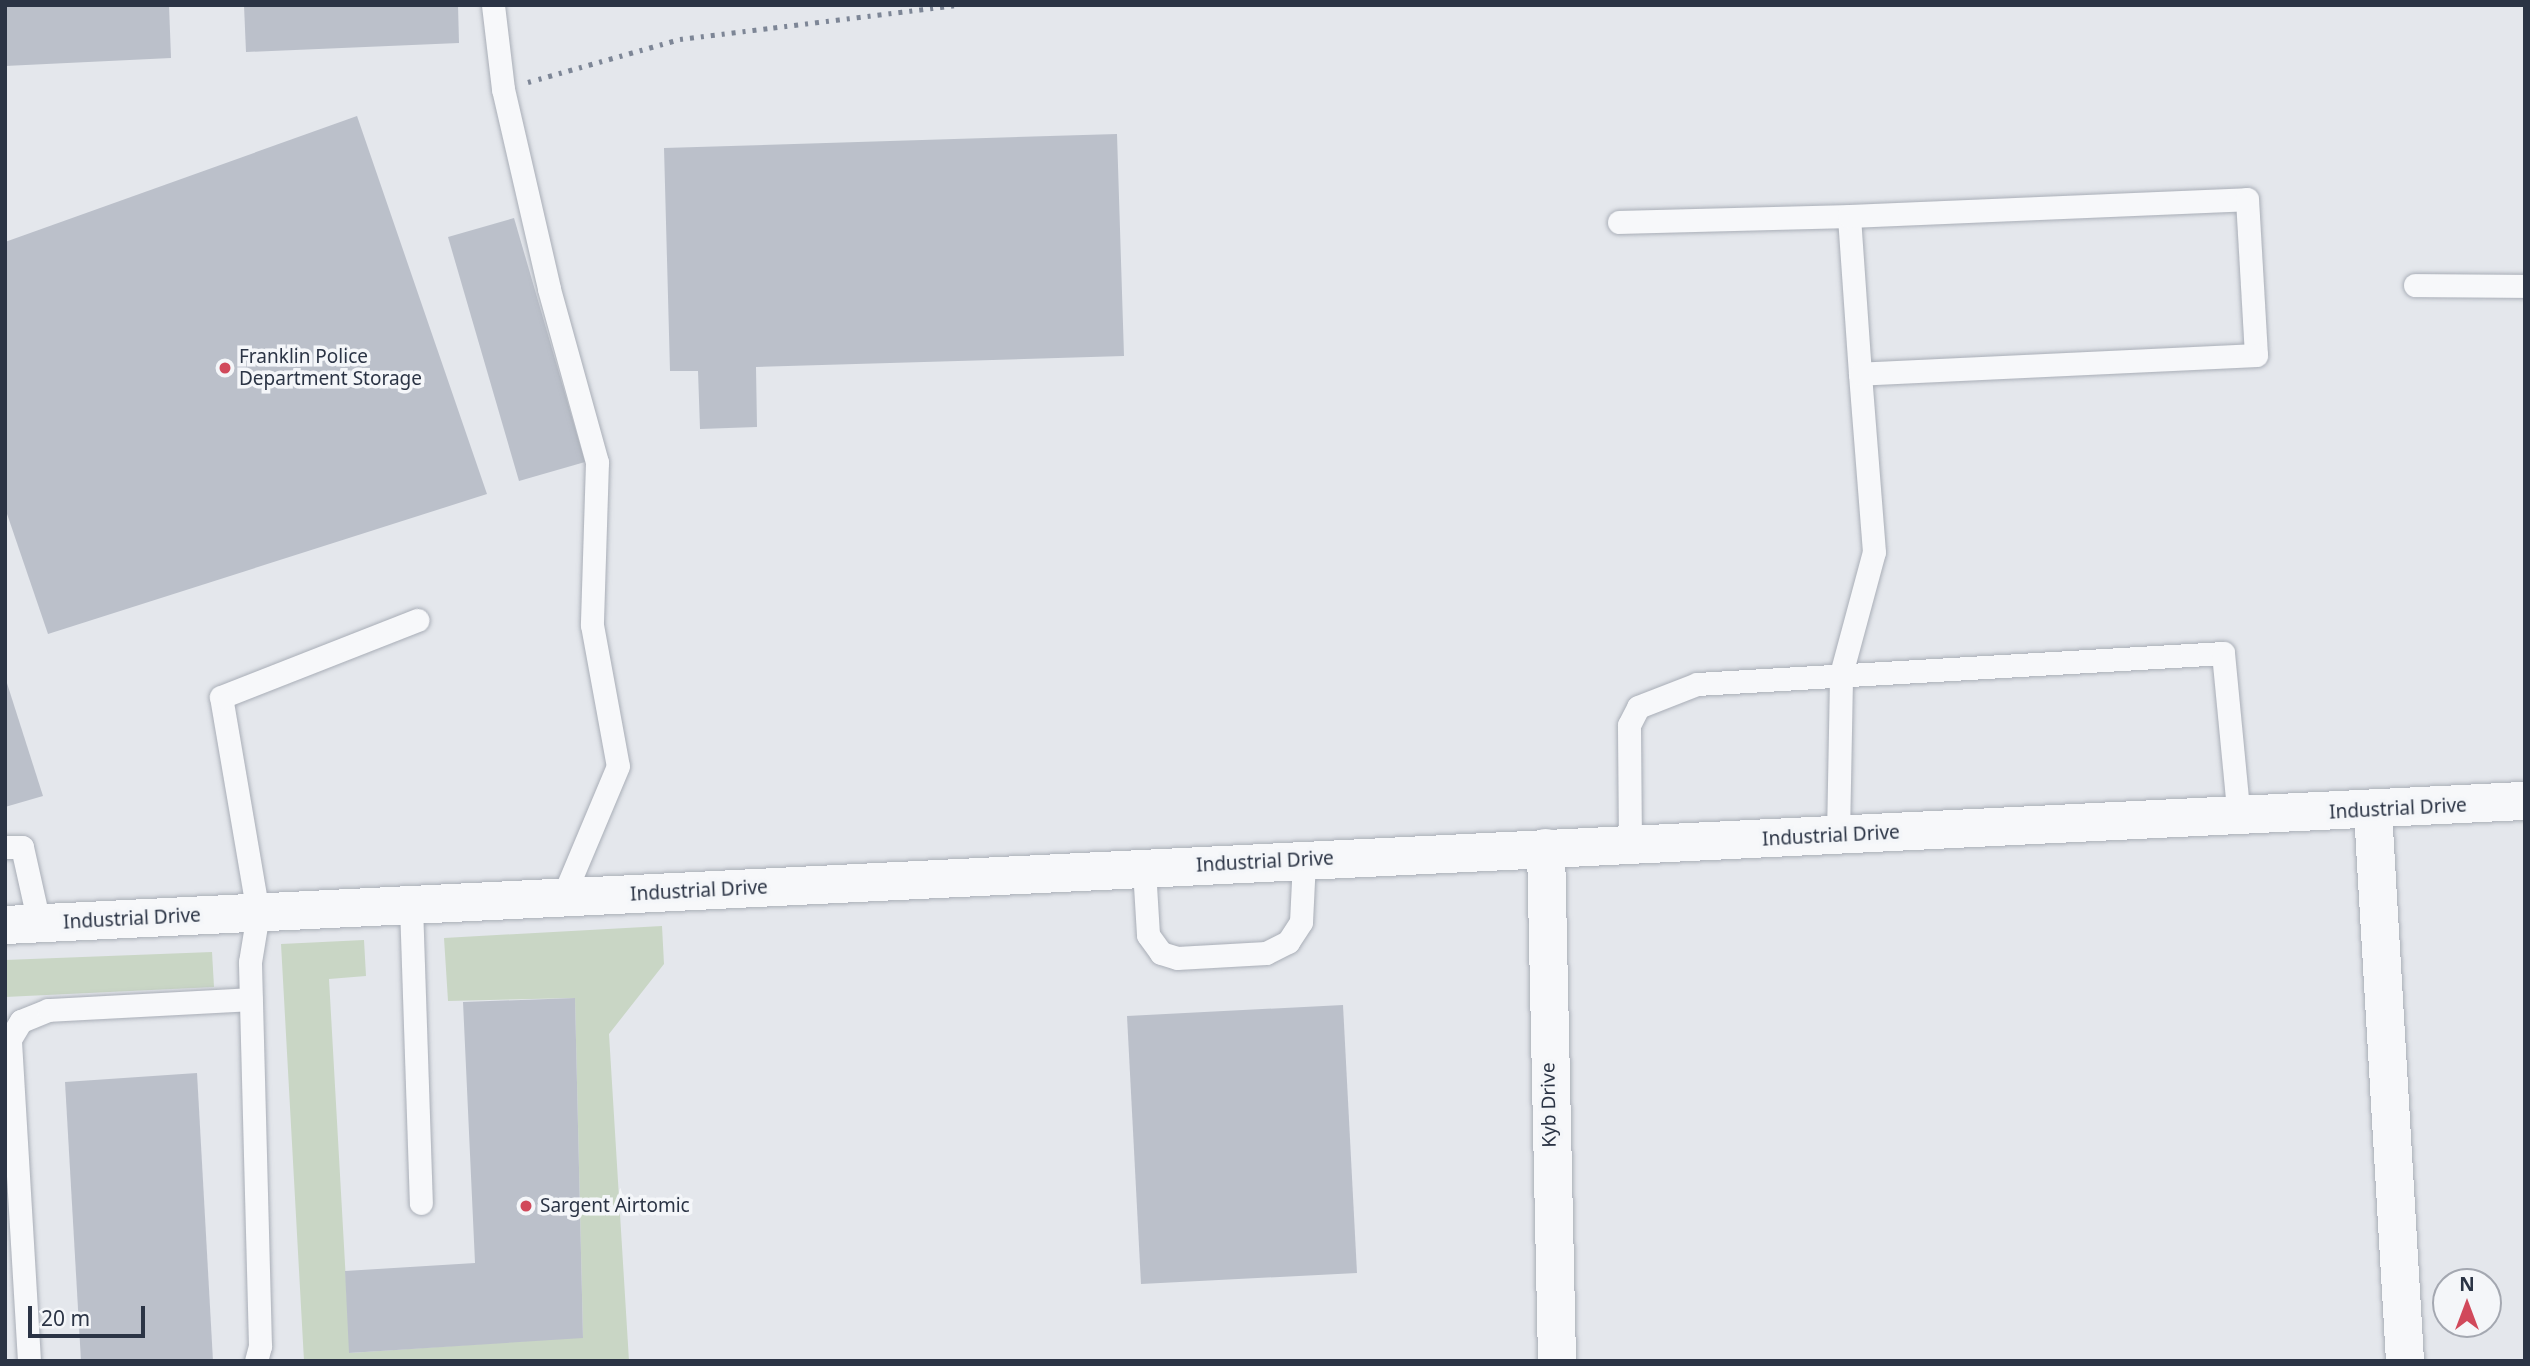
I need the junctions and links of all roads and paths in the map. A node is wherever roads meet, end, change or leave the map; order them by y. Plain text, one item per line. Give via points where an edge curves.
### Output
1 (494, 5) edge
2 (1849, 216) junction
3 (1619, 222) dead end
4 (2415, 285) dead end
5 (2525, 286) edge
6 (1860, 374) junction
7 (417, 620) dead end
8 (1841, 674) junction
9 (2525, 801) edge
10 (2373, 812) junction
11 (2239, 818) junction
12 (1838, 835) junction
13 (1630, 844) junction
14 (5, 848) edge
15 (1546, 848) junction
16 (1304, 860) junction
17 (1144, 869) junction
18 (563, 897) junction
19 (411, 905) junction
20 (258, 913) junction
21 (22, 924) edge
22 (251, 999) junction
23 (421, 1203) dead end
24 (29, 1361) edge
25 (256, 1361) edge
26 (1557, 1361) edge
27 (2405, 1361) edge

1 - 18 lane via 503,89 527,196 597,462 592,625 618,766
2 - 3 lane
2 - 6 lane
2 - 6 lane via 2247,199 2256,355
4 - 5 lane
6 - 8 lane via 1874,552
7 - 20 lane via 220,697
8 - 11 lane via 2223,653
8 - 12 lane
8 - 13 lane via 1697,684 1638,707 1629,724
9 - 10 street, Industrial Drive
10 - 11 street, Industrial Drive
10 - 27 street
11 - 12 street, Industrial Drive
12 - 13 street, Industrial Drive
13 - 15 street, Industrial Drive
14 - 21 lane via 22,847
15 - 16 street, Industrial Drive
15 - 26 street, Kyb Drive
16 - 17 street, Industrial Drive
16 - 17 lane via 1301,922 1288,942 1266,953 1177,958 1161,953 1148,935
17 - 18 street, Industrial Drive
18 - 19 street, Industrial Drive
19 - 20 street, Industrial Drive
19 - 23 lane
20 - 21 street, Industrial Drive
20 - 22 lane via 250,962
22 - 24 lane via 48,1010 21,1021 10,1039
22 - 25 lane via 260,1346

